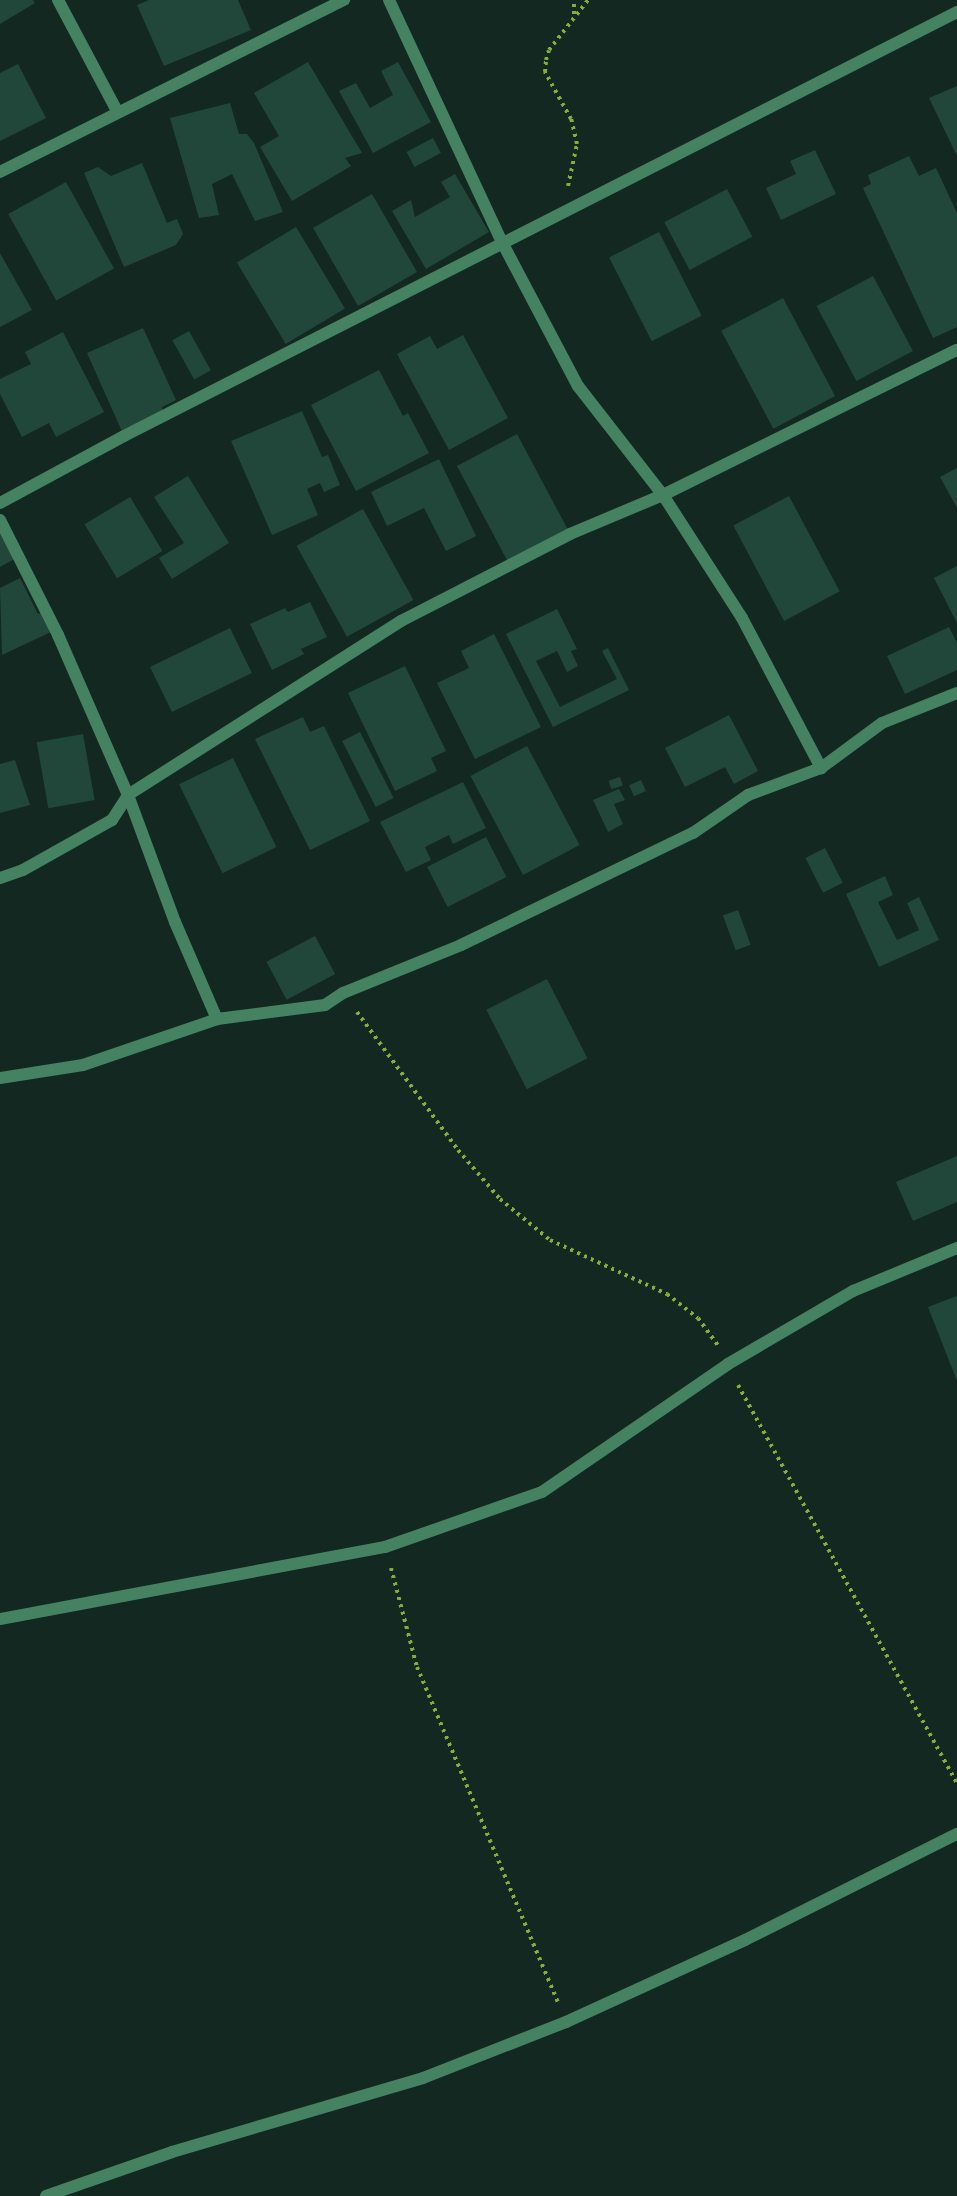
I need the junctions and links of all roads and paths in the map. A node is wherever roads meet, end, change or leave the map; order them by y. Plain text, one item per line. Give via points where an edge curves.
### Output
1 (58, 0) edge
2 (344, 0) edge
3 (389, 0) edge
4 (574, 0) edge
5 (588, 0) edge
6 (957, 12) edge
7 (574, 15) junction
8 (117, 111) junction
9 (0, 172) edge
10 (576, 206) junction
11 (503, 244) junction
12 (957, 350) edge
13 (663, 495) junction
14 (0, 503) edge
15 (0, 520) edge
16 (957, 693) edge
17 (821, 768) junction
18 (128, 795) junction
19 (0, 878) edge
20 (343, 993) junction
21 (217, 1019) junction
22 (0, 1078) edge
23 (957, 1248) edge
24 (728, 1364) junction
25 (385, 1546) junction
26 (0, 1619) edge
27 (957, 1783) edge
28 (957, 1833) edge
29 (566, 2022) junction
30 (46, 2196) edge

1 - 8 street
2 - 8 street via 262,44
3 - 11 street
4 - 7 path
5 - 7 path
6 - 10 street
7 - 10 path via 549,50 545,72 571,119 577,144 568,174 568,191
8 - 9 street
10 - 11 street
11 - 13 street via 578,386
11 - 14 street
12 - 13 street
13 - 17 street via 742,618
13 - 18 street via 570,534 401,621
15 - 18 street via 58,635
16 - 17 street via 882,723
17 - 20 street via 748,795 693,833 461,945
18 - 19 street via 112,819 22,870
18 - 21 street via 175,922
20 - 21 street via 325,1005
20 - 24 path via 458,1150 500,1199 550,1240 667,1294 698,1318
21 - 22 street via 83,1065
23 - 24 street via 853,1291
24 - 25 street via 542,1492
24 - 27 path
25 - 26 street
25 - 29 path via 417,1667
28 - 29 street via 745,1940
29 - 30 street via 423,2078 172,2152

